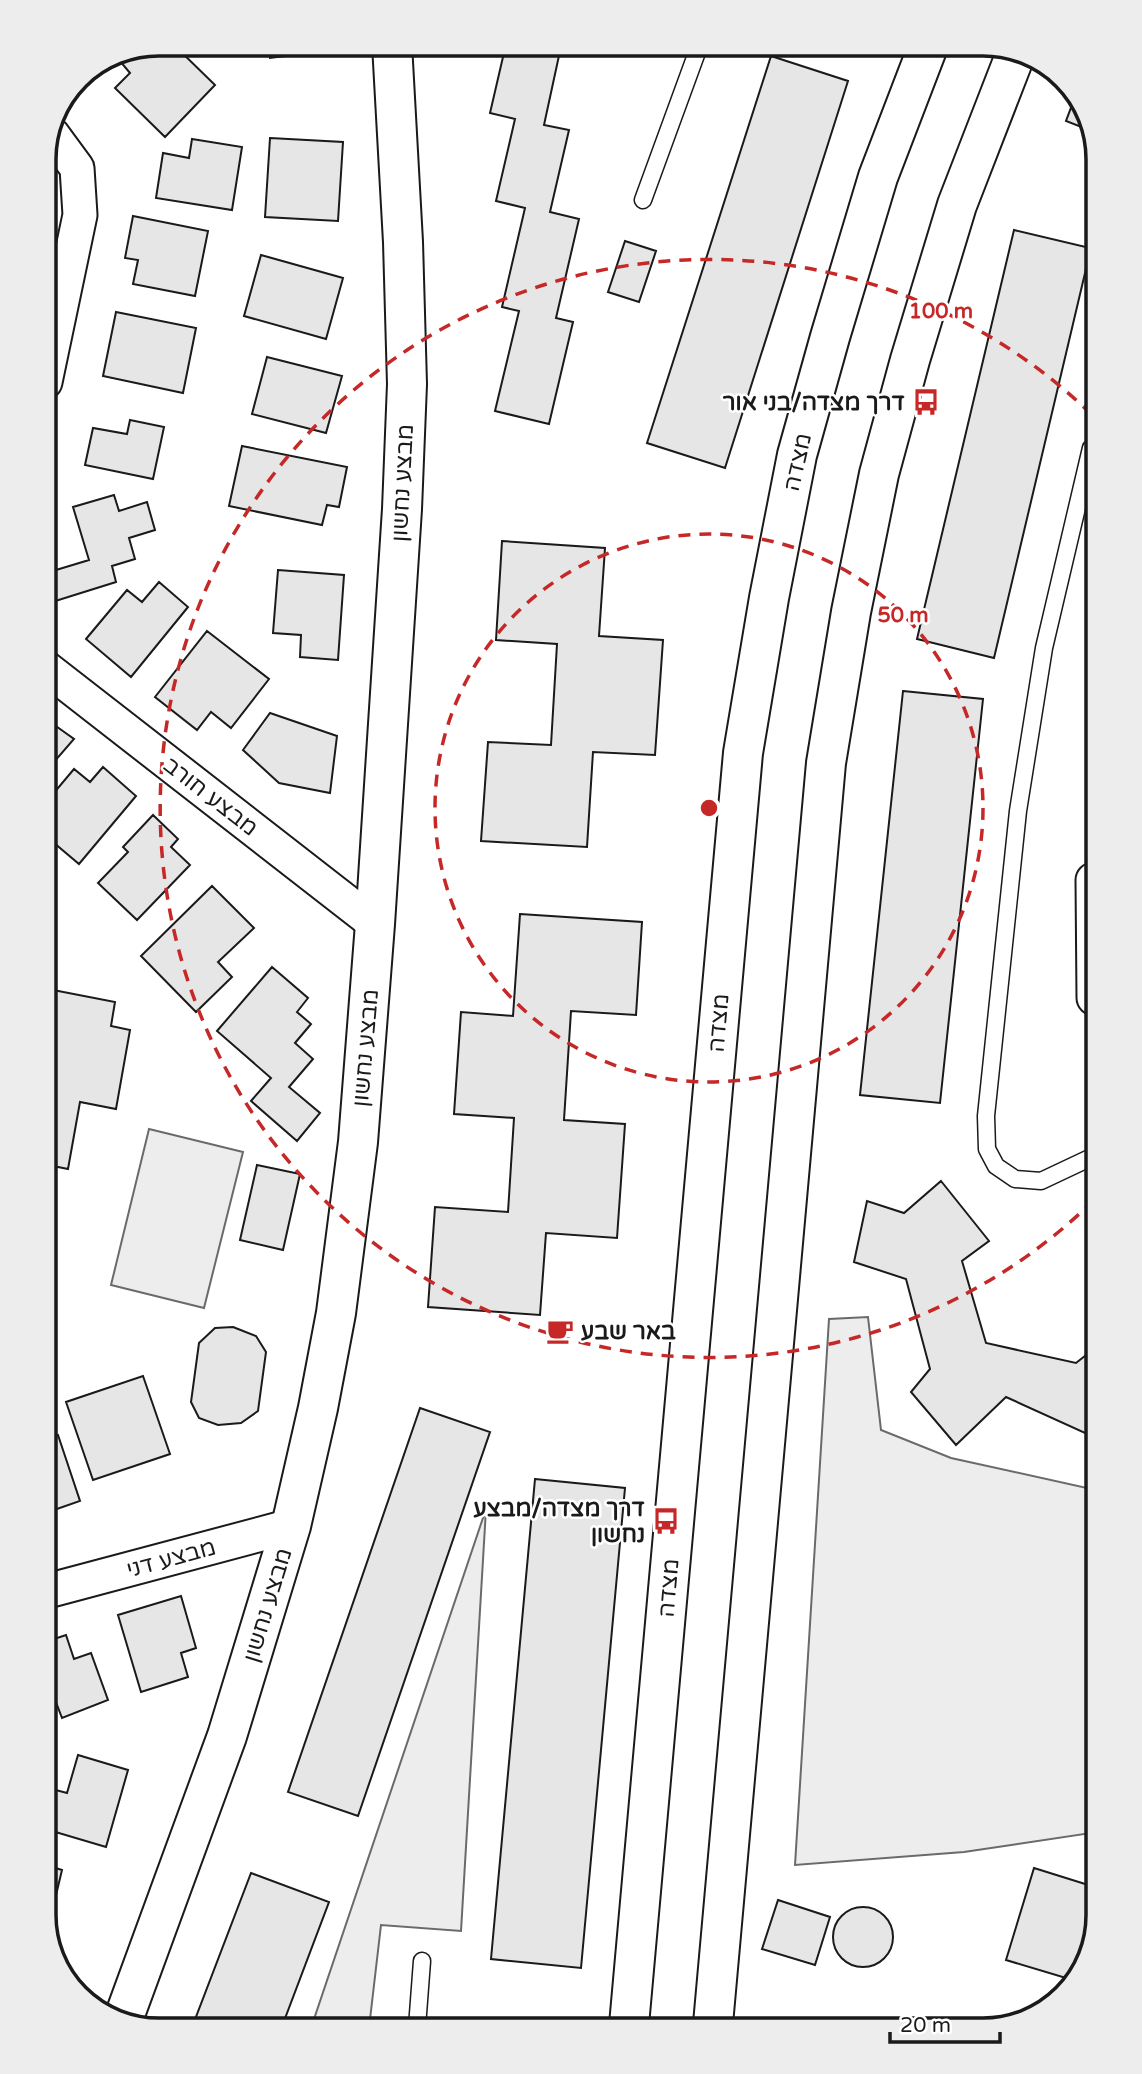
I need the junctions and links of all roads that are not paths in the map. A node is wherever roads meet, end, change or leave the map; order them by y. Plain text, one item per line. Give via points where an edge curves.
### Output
1 (393, 56) edge
2 (696, 56) edge
3 (924, 56) edge
4 (1013, 60) edge
5 (58, 142) edge
6 (643, 200) dead end
7 (56, 330) edge
8 (1086, 470) edge
9 (56, 675) edge
10 (375, 924) junction
11 (1086, 1160) edge
12 (291, 1526) junction
13 (56, 1589) edge
14 (422, 1961) dead end
15 (126, 2013) edge
16 (418, 2018) edge
17 (630, 2018) edge
18 (714, 2018) edge

1 - 10 main road, מבצע נחשון via 407,384
2 - 6 lane
3 - 17 main road, מצדה via 878,177 797,455 743,753
4 - 18 main road via 957,205 879,474 826,763
5 - 7 street via 76,168 80,215
8 - 11 lane via 1044,648 1020,797 986,1116 987,1149 996,1166 1015,1178 1041,1181
9 - 10 street, מבצע חורב
10 - 12 main road, מבצע נחשון via 358,1142 336,1314
12 - 13 street, מבצע דני
12 - 15 main road, מבצע נחשון via 227,1735
14 - 16 lane

